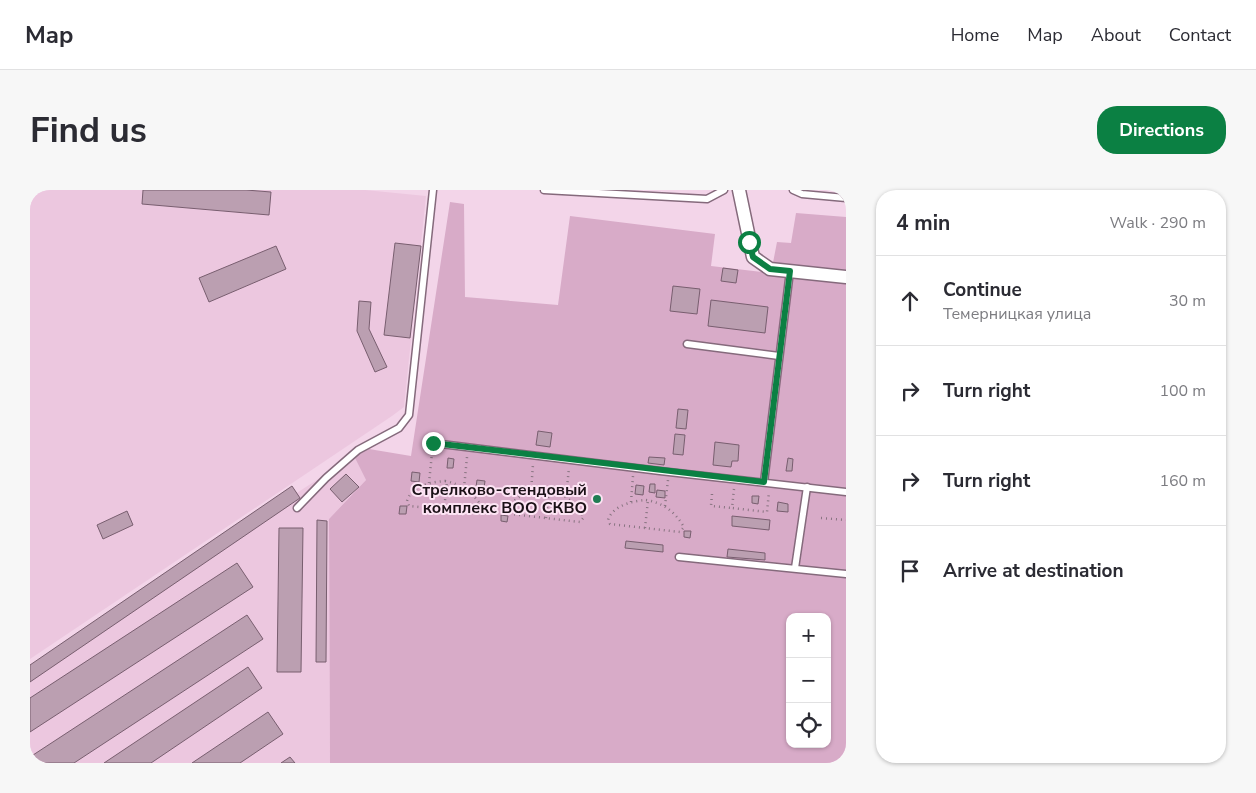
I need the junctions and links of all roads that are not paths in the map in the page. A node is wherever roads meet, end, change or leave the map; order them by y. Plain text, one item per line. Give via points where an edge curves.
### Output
1 (434, 190) edge
2 (544, 190) edge
3 (724, 190) edge
4 (740, 190) edge
5 (793, 190) edge
6 (846, 198) edge
7 (790, 271) junction
8 (846, 277) edge
9 (687, 344) dead end
10 (780, 356) junction
11 (433, 443) road end
12 (767, 483) junction
13 (807, 487) junction
14 (846, 492) edge
15 (298, 508) dead end
16 (679, 558) dead end
17 (795, 568) junction
18 (846, 574) edge

1 - 15 lane via 409,415 398,428 358,450
2 - 3 lane via 707,198
4 - 7 street via 753,257 770,269
5 - 6 lane via 802,194
7 - 8 street
7 - 10 lane
9 - 10 lane
10 - 12 lane
11 - 12 lane
12 - 13 lane
13 - 14 lane
13 - 17 lane
16 - 17 lane
17 - 18 lane

